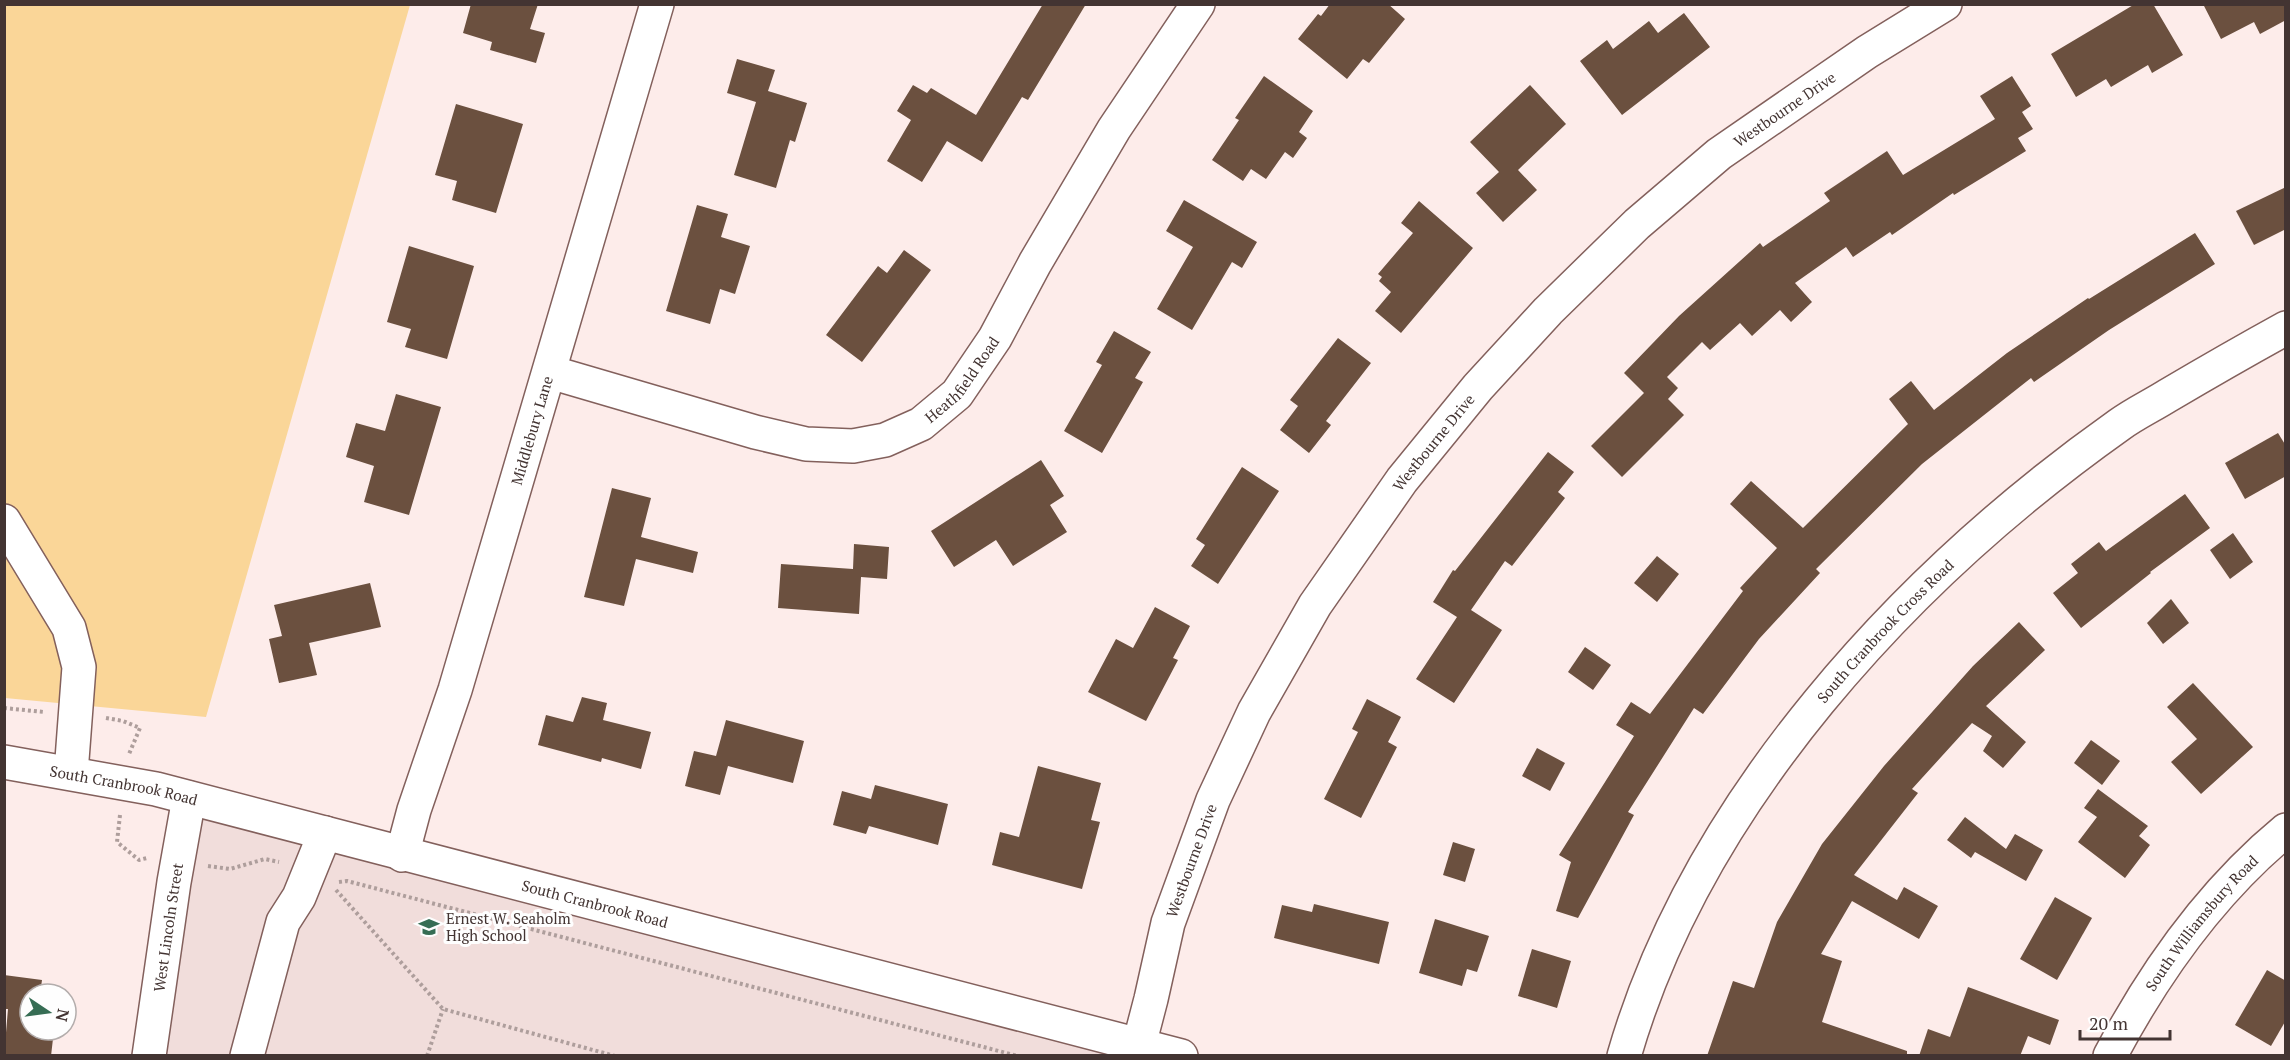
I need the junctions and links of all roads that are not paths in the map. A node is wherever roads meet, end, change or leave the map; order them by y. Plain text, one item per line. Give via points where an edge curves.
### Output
1 (657, 4) edge
2 (1198, 4) edge
3 (1945, 4) edge
4 (2286, 328) edge
5 (550, 372) junction
6 (4, 521) edge
7 (4, 762) edge
8 (71, 773) junction
9 (189, 798) junction
10 (2286, 830) edge
11 (326, 833) junction
12 (402, 855) junction
13 (1138, 1045) junction
14 (149, 1056) edge
15 (247, 1056) edge
16 (1181, 1056) edge
17 (1624, 1056) edge
18 (2110, 1056) edge

1 - 5 street, Middlebury Lane
2 - 5 street, Heathfield Road via 1114,129 995,338 957,394 921,424 885,440 853,446 806,444
3 - 13 street, Westbourne Drive via 1867,52 1719,154 1636,224 1478,387 1402,480 1315,605 1254,712 1213,800 1168,923
4 - 17 street, South Cranbrook Cross Road via 2120,424 2009,510 1913,598 1853,663 1757,783 1712,854 1680,911
5 - 12 street, Middlebury Lane
6 - 8 street via 69,628 78,667
7 - 8 street, South Cranbrook Road
8 - 9 street, South Cranbrook Road
9 - 11 street, South Cranbrook Road
9 - 14 street, West Lincoln Street
10 - 18 street, South Williamsbury Road via 2226,887 2186,936 2154,979
11 - 12 street, South Cranbrook Road
11 - 15 street via 299,897 283,922
12 - 13 street, South Cranbrook Road
13 - 16 street, South Cranbrook Road

